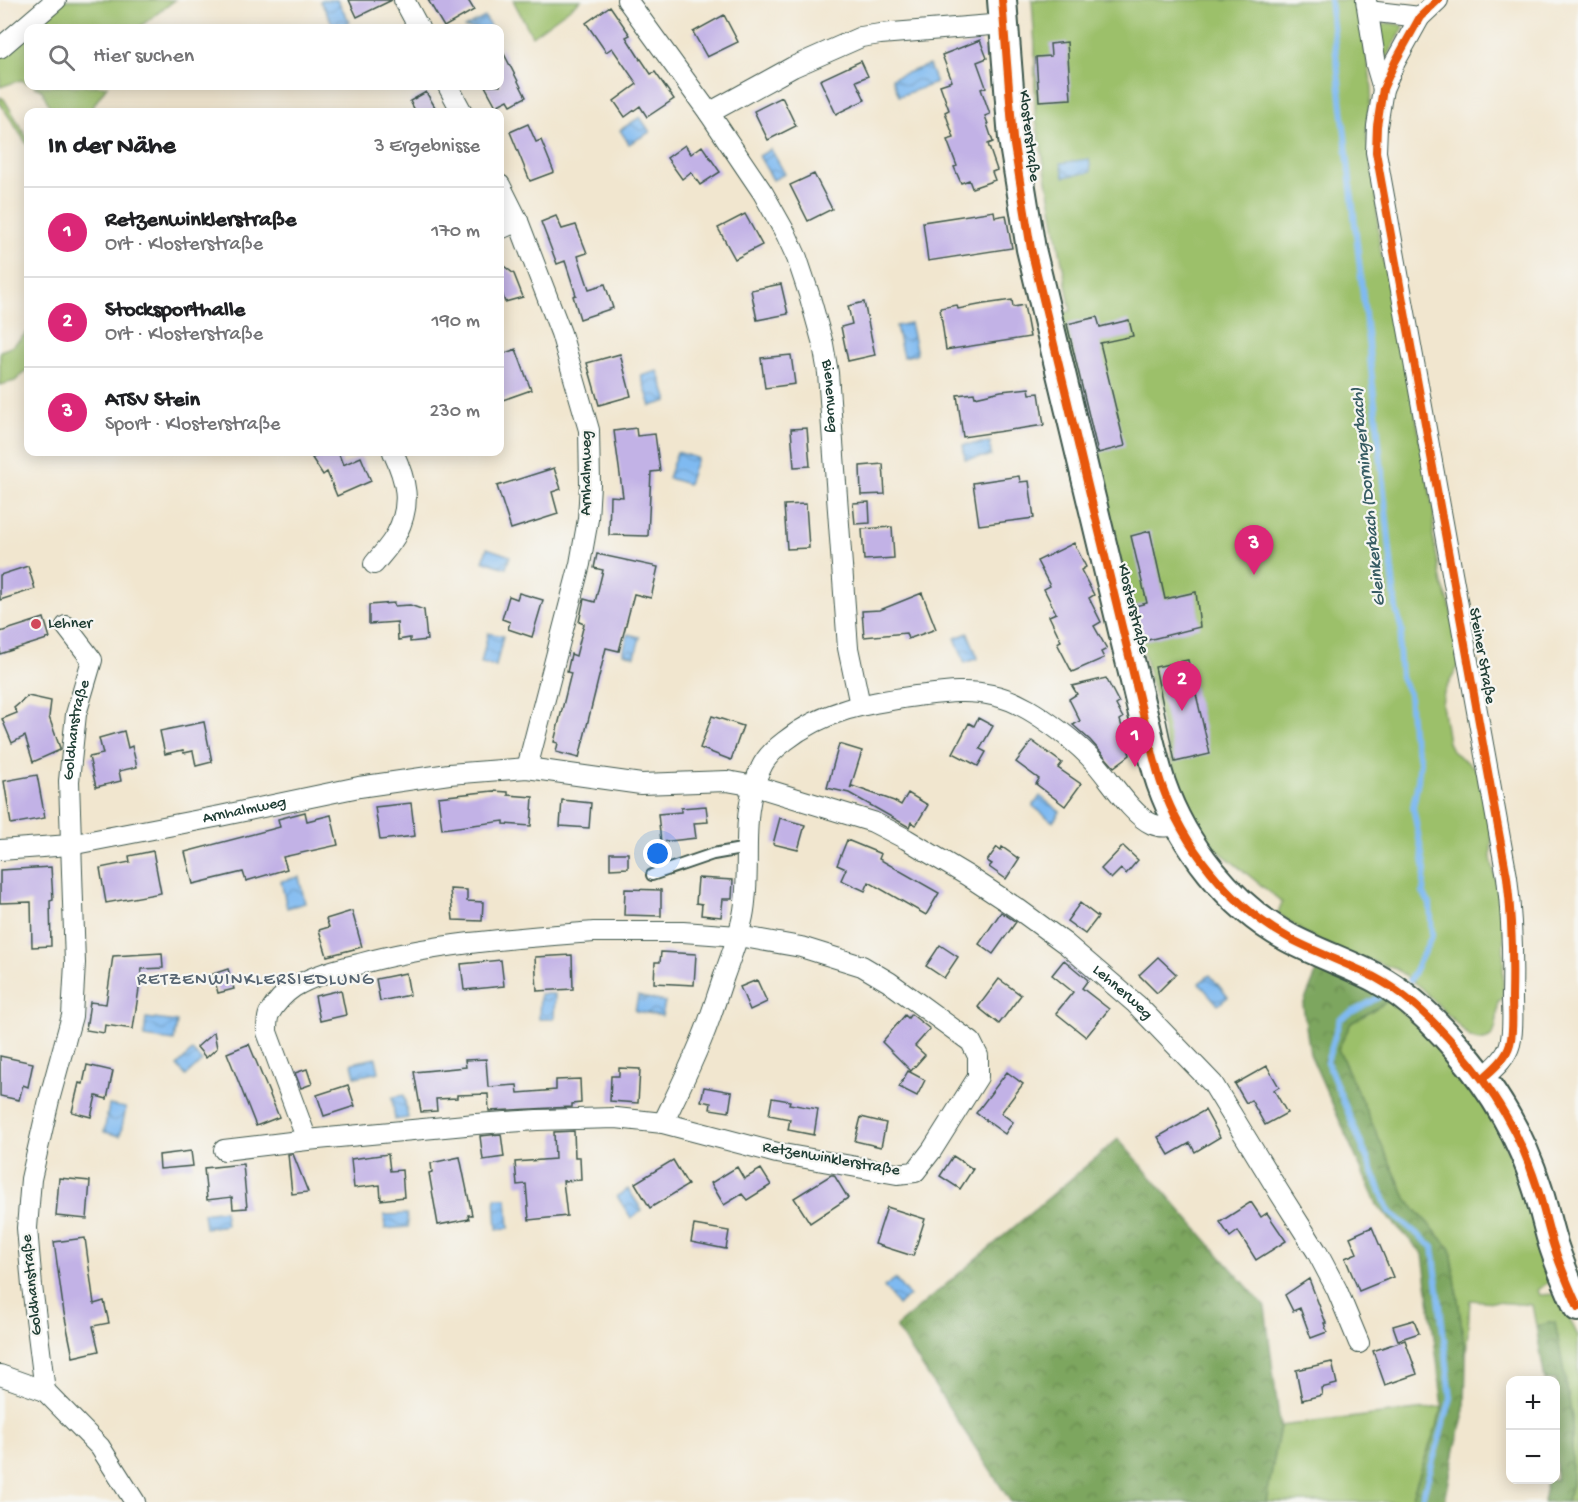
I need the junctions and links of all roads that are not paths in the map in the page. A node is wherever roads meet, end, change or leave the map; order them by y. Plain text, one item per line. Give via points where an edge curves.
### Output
1 (56, 0) edge
2 (404, 0) edge
3 (627, 0) edge
4 (1438, 0) edge
5 (1367, 5) edge
6 (1003, 12) edge
7 (1420, 17) junction
8 (27, 24) edge
9 (417, 24) edge
10 (24, 26) edge
11 (0, 48) edge
12 (1383, 89) junction
13 (450, 90) edge
14 (460, 108) edge
15 (709, 113) junction
16 (504, 193) edge
17 (518, 221) junction
18 (504, 227) edge
19 (395, 456) edge
20 (374, 564) dead end
21 (66, 626) dead end
22 (860, 705) junction
23 (527, 768) junction
24 (754, 786) junction
25 (1178, 823) junction
26 (70, 845) junction
27 (747, 848) junction
28 (0, 850) edge
29 (652, 875) dead end
30 (738, 936) junction
31 (1482, 1079) junction
32 (663, 1123) junction
33 (307, 1140) junction
34 (224, 1150) dead end
35 (1578, 1307) edge
36 (1359, 1343) dead end
37 (0, 1375) edge
38 (45, 1391) junction
39 (135, 1502) edge

1 - 8 street
2 - 9 street
3 - 15 street, Bienenweg
4 - 7 street, Steiner Straße
5 - 7 street
5 - 12 street
6 - 15 street, Klosterstraße via 861,37
6 - 25 street, Klosterstraße via 1013,139 1031,249 1148,735 1161,783
7 - 12 street, Steiner Straße
10 - 11 street
12 - 31 street, Steiner Straße via 1376,152 1508,877 1513,956 1510,1043 1498,1065
13 - 14 street
15 - 22 street, Bienenweg via 786,234 823,344 848,648
16 - 17 street, Arnhalmweg
17 - 18 street
17 - 23 street, Arnhalmweg via 561,333 588,430 590,483 580,564
19 - 20 street via 406,488 405,505 396,535
21 - 26 street, Goldhanstraße via 92,660 76,714 69,781
22 - 24 street via 837,711 796,732 763,763
22 - 25 street via 949,692 994,695 1038,716 1077,745 1150,823 1169,827
23 - 24 street, Arnhalmweg via 641,784 727,781
23 - 26 street, Arnhalmweg via 358,787
24 - 27 street via 748,812
24 - 36 street, Lehnerweg via 873,822 906,839 1018,909 1136,1004 1213,1084 1317,1252
25 - 31 street, Klosterstraße via 1216,880 1237,901 1287,937 1398,992 1438,1027
26 - 28 street, Arnhalmweg
26 - 38 street, Goldhanstraße via 75,963 72,1016 31,1179 27,1228
27 - 29 lane via 713,854
27 - 30 street via 746,897
30 - 32 street via 704,1034
30 - 32 street, Retzenwinklerstraße via 801,947 862,966 971,1042 978,1056 978,1077 915,1172 897,1174 777,1153
30 - 33 street, Retzenwinklerstraße via 594,932 440,946 327,972 294,987 268,1016 267,1032
31 - 35 street via 1528,1162 1554,1247
32 - 33 street, Retzenwinklerstraße via 616,1118 537,1120
33 - 34 street, Retzenwinklerstraße
37 - 38 street
38 - 39 street via 100,1447

